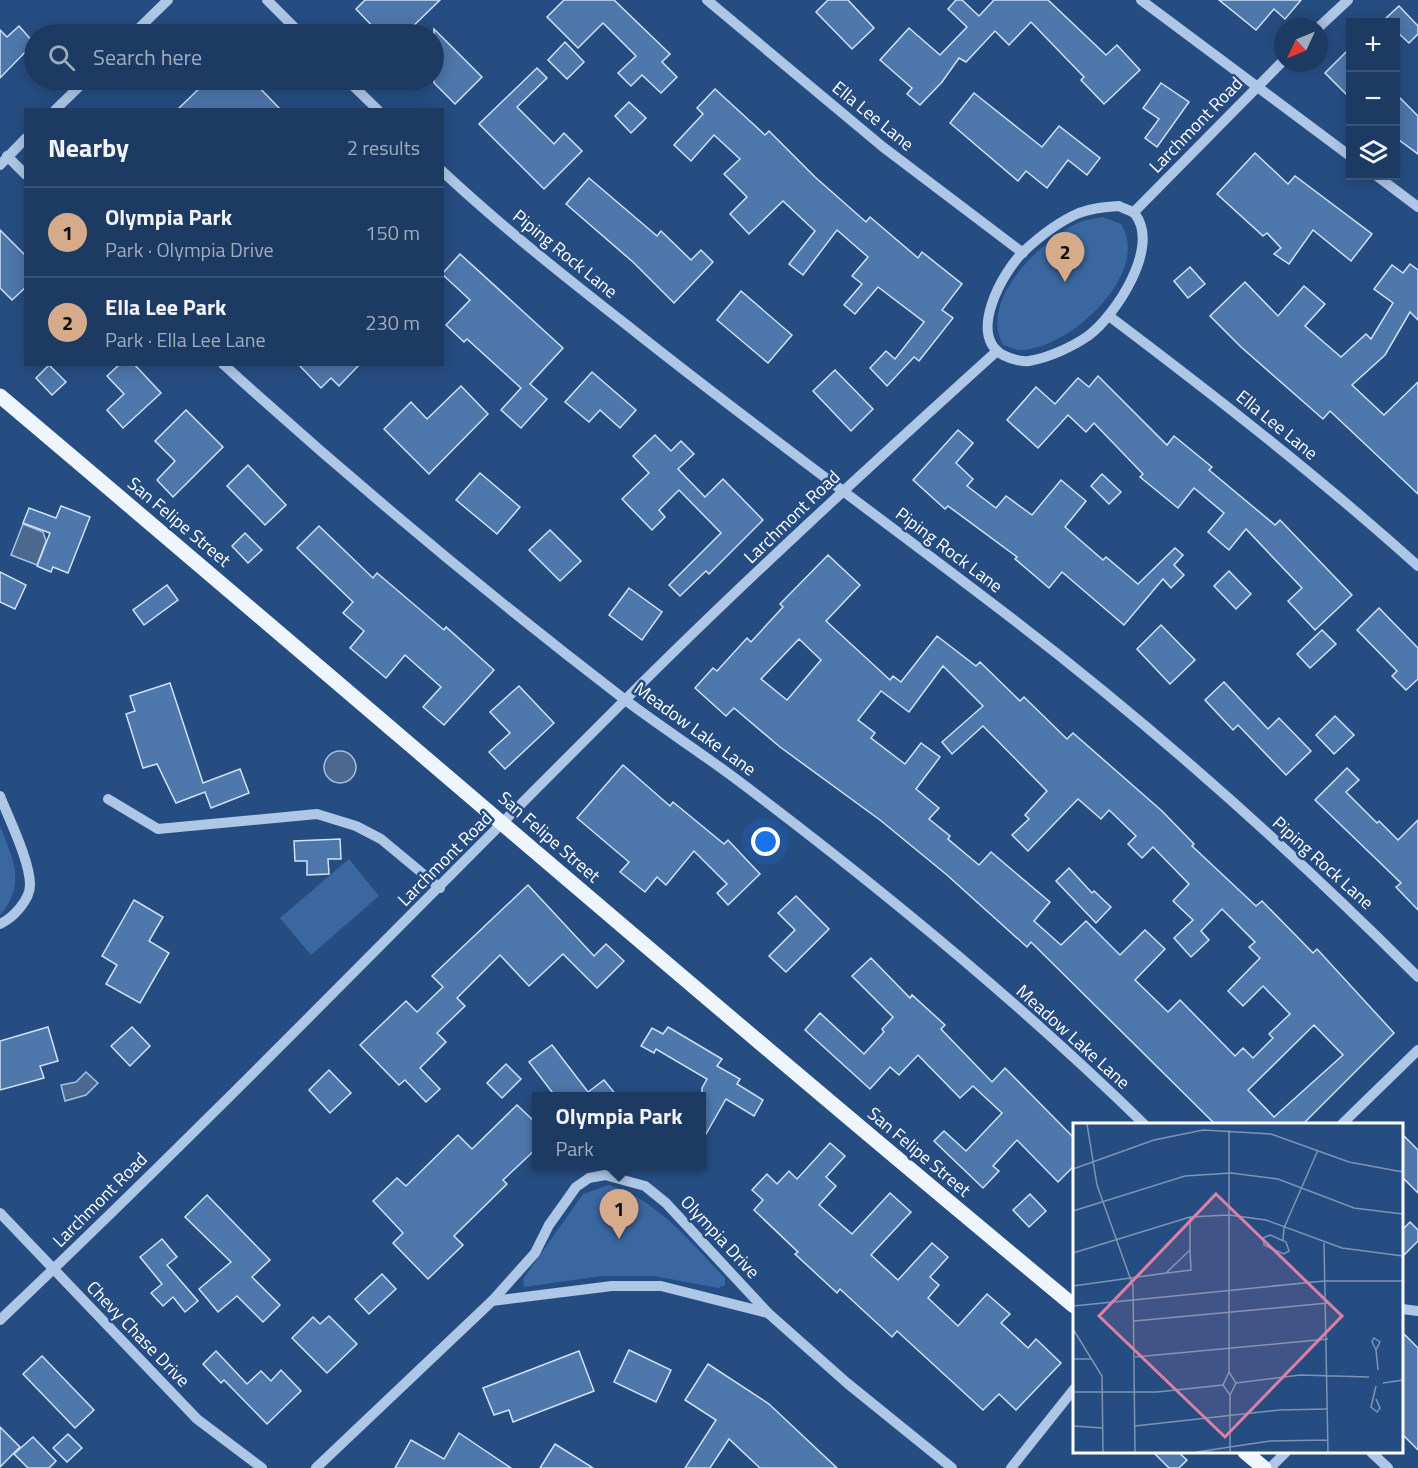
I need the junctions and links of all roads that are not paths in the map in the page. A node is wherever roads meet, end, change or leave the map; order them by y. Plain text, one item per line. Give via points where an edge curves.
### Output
1 (168, 0) edge
2 (267, 0) edge
3 (707, 0) edge
4 (1141, 0) edge
5 (1348, 0) edge
6 (1328, 19) edge
7 (143, 24) edge
8 (291, 24) edge
9 (1274, 71) edge
10 (1258, 86) junction
11 (76, 90) edge
12 (357, 90) edge
13 (57, 108) edge
14 (376, 108) edge
15 (24, 140) edge
16 (1346, 153) edge
17 (4, 160) edge
18 (444, 173) edge
19 (24, 174) edge
20 (1382, 180) edge
21 (1418, 207) edge
22 (1134, 212) junction
23 (1023, 253) junction
24 (1109, 316) junction
25 (997, 351) junction
26 (225, 366) edge
27 (0, 396) edge
28 (842, 491) junction
29 (1418, 566) edge
30 (626, 700) junction
31 (0, 796) edge
32 (108, 800) dead end
33 (504, 824) junction
34 (440, 888) junction
35 (0, 924) edge
36 (1418, 977) edge
37 (1418, 1050) edge
38 (1142, 1123) edge
39 (1344, 1123) edge
40 (0, 1214) edge
41 (52, 1270) junction
42 (492, 1301) junction
43 (1073, 1305) edge
44 (1403, 1309) edge
45 (1418, 1311) edge
46 (768, 1313) junction
47 (0, 1320) edge
48 (1073, 1390) edge
49 (1246, 1453) edge
50 (1285, 1453) edge
51 (1372, 1453) edge
52 (262, 1468) edge
53 (316, 1468) edge
54 (952, 1468) edge
55 (1011, 1468) edge
56 (1264, 1468) edge
57 (1270, 1468) edge
58 (1388, 1468) edge

1 - 7 street
2 - 8 street
3 - 23 street, Ella Lee Lane via 883,147
4 - 10 street
5 - 6 street
9 - 10 street, Larchmont Road
10 - 16 street
10 - 22 street, Larchmont Road
11 - 13 street
12 - 14 street
15 - 17 street
17 - 19 street
18 - 28 street, Piping Rock Lane via 538,255
20 - 21 street
22 - 23 street via 1119,206 1078,214
22 - 24 street via 1143,241 1138,263
23 - 25 street via 1007,274 987,321
24 - 25 street via 1087,336 1054,353 1028,361 1012,359
24 - 29 street, Ella Lee Lane via 1342,499
25 - 28 street, Larchmont Road
26 - 30 street, Meadow Lake Lane via 322,454
27 - 33 main road, San Felipe Street
28 - 30 street, Larchmont Road
28 - 36 street, Piping Rock Lane via 996,606 1143,726 1334,893
30 - 33 street, Larchmont Road
30 - 38 street, Meadow Lake Lane via 736,779 914,919
31 - 35 street via 30,886 20,908
32 - 34 street via 158,829 317,814 381,838
33 - 34 street, Larchmont Road
33 - 43 main road, San Felipe Street via 784,1066
34 - 41 street, Larchmont Road
37 - 39 street
40 - 41 street, Chevy Chase Drive
41 - 47 street, Larchmont Road
41 - 52 street, Chevy Chase Drive via 197,1419
42 - 46 street, Olympia Drive via 602,1287 661,1286
42 - 46 street, Olympia Drive via 535,1253 576,1187 589,1178 605,1175 645,1186 666,1203
42 - 53 street, Olympia Drive
44 - 45 street
46 - 54 street, Olympia Drive
48 - 55 street
49 - 56 main road
50 - 57 street
51 - 58 street

